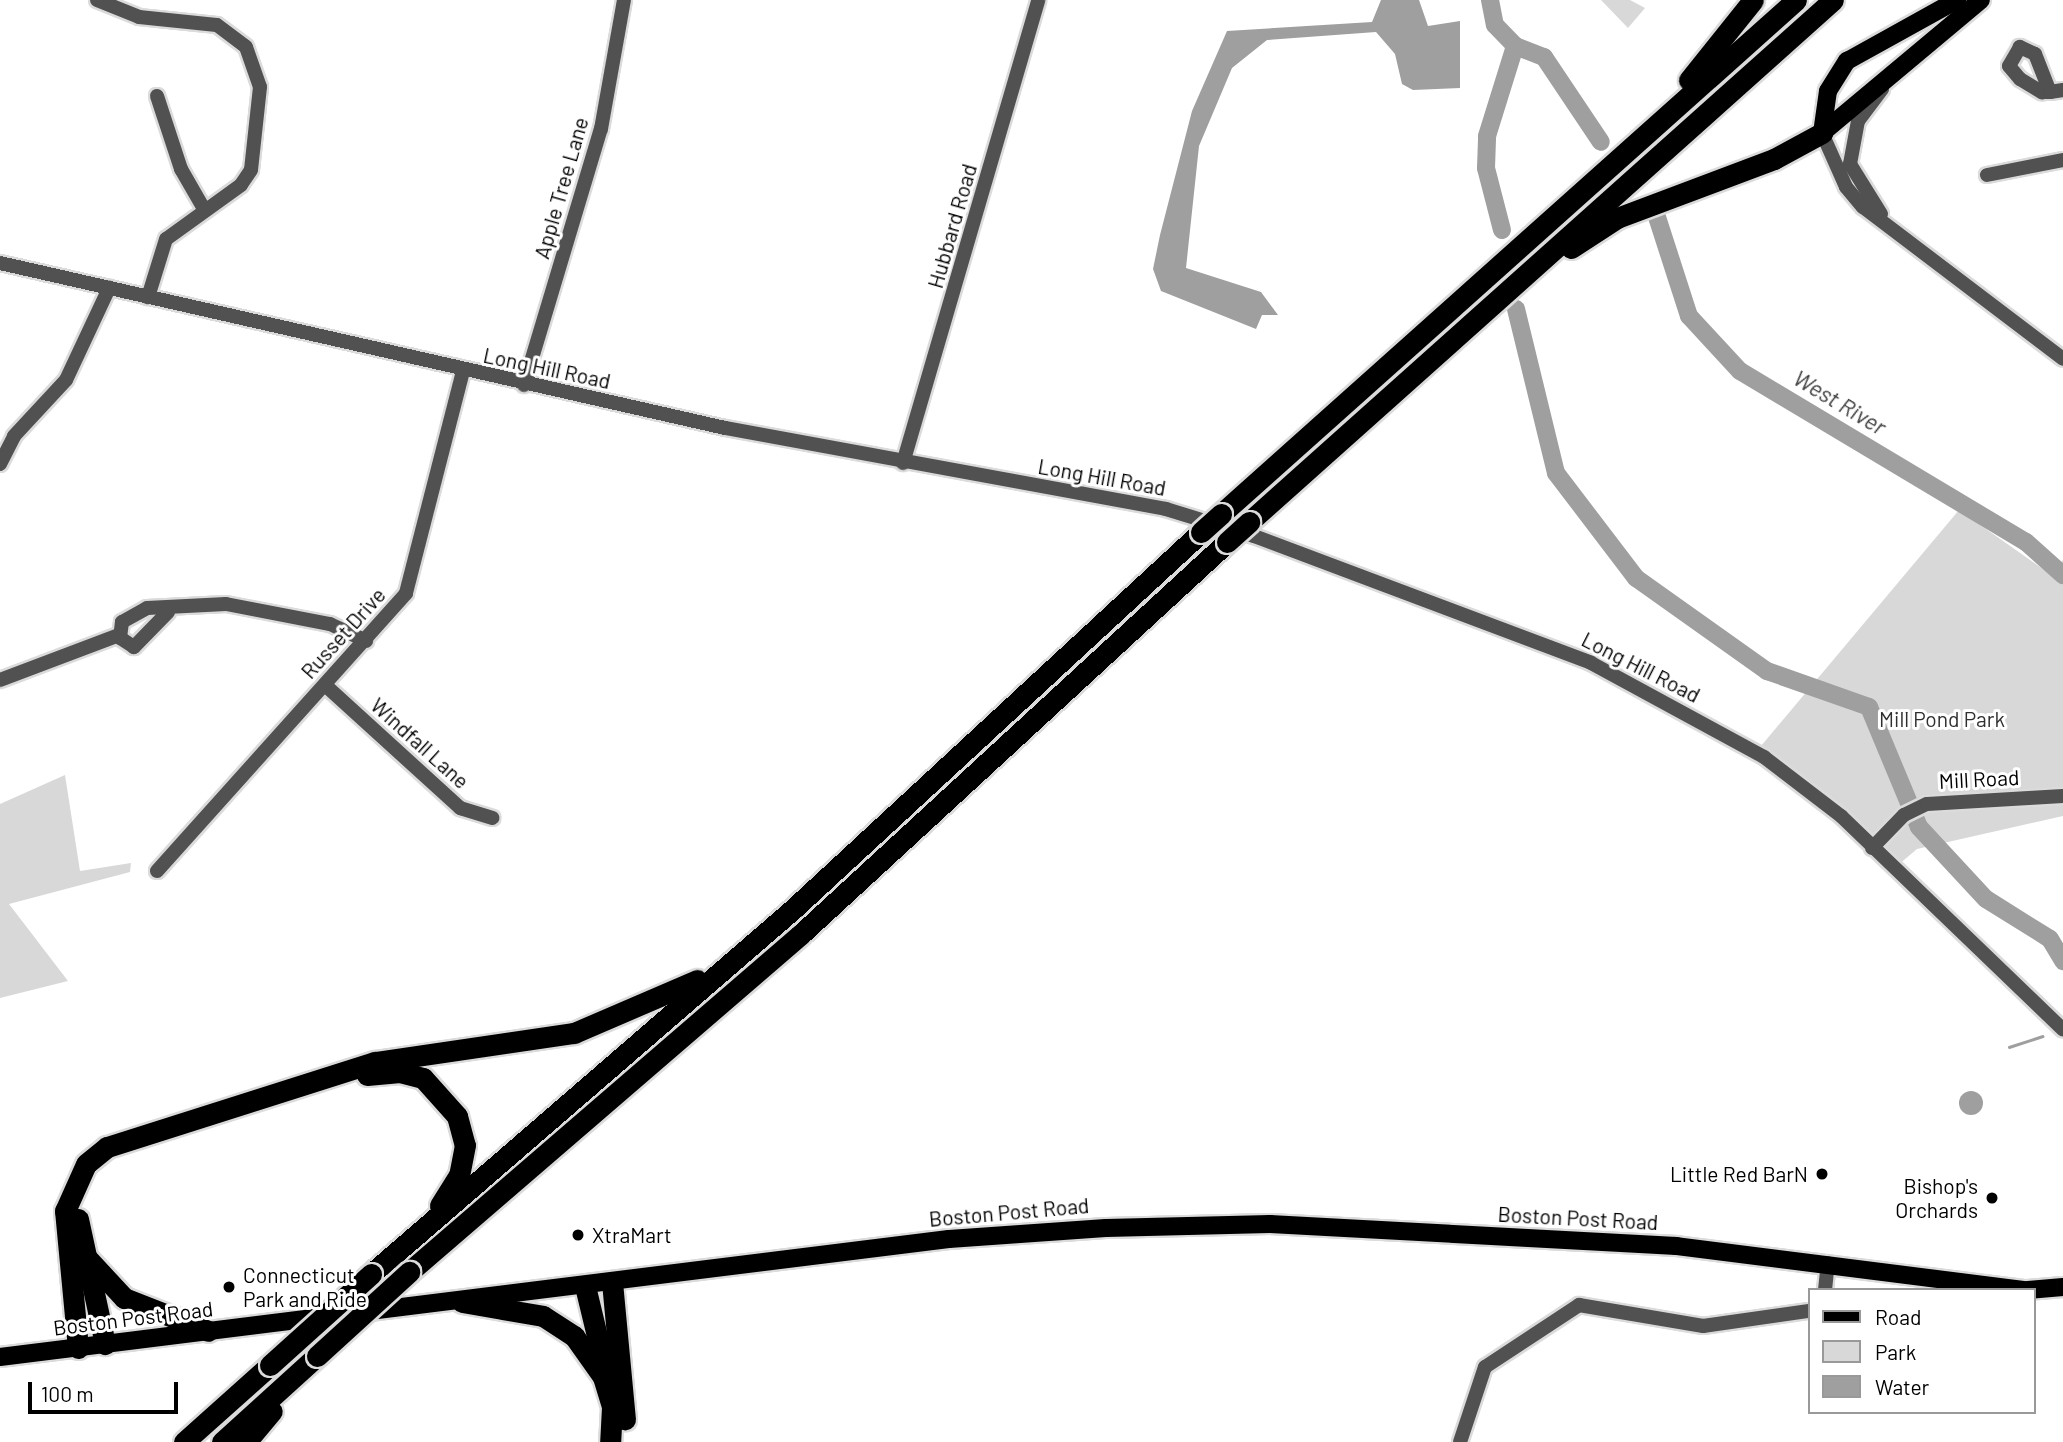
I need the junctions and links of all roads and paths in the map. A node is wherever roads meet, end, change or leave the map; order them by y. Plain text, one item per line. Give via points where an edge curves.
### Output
1 (97, 0) edge
2 (624, 0) edge
3 (1038, 0) edge
4 (1753, 0) edge
5 (1796, 0) edge
6 (1833, 0) edge
7 (1957, 0) edge
8 (1981, 0) edge
9 (1882, 89) junction
10 (156, 96) dead end
11 (1822, 133) junction
12 (2063, 160) edge
13 (1987, 175) dead end
14 (1581, 193) junction
15 (204, 209) junction
16 (1892, 230) junction
17 (0, 263) edge
18 (109, 288) junction
19 (148, 297) junction
20 (1469, 326) junction
21 (2063, 359) edge
22 (463, 371) junction
23 (524, 385) junction
24 (903, 463) junction
25 (0, 464) edge
26 (168, 612) junction
27 (120, 635) junction
28 (366, 641) junction
29 (0, 680) edge
30 (325, 685) junction
31 (2063, 796) edge
32 (493, 818) dead end
33 (1872, 848) junction
34 (157, 871) dead end
35 (792, 910) junction
36 (2063, 1030) edge
37 (79, 1237) junction
38 (1828, 1263) junction
39 (371, 1274) junction
40 (612, 1282) junction
41 (585, 1286) junction
42 (2063, 1287) edge
43 (1825, 1288) edge
44 (2012, 1288) edge
45 (2035, 1289) edge
46 (462, 1302) junction
47 (1808, 1311) edge
48 (208, 1331) junction
49 (105, 1343) junction
50 (78, 1348) junction
51 (317, 1356) junction
52 (0, 1357) edge
53 (612, 1407) junction
54 (184, 1442) edge
55 (222, 1442) edge
56 (247, 1442) edge
57 (610, 1442) edge
58 (622, 1442) edge
59 (1460, 1442) edge

1 - 15 street via 139,17 217,25 246,47 255,65 260,116 251,170 241,186
2 - 23 street, Apple Tree Lane via 601,129
3 - 24 street, Hubbard Road
4 - 14 highway via 1694,75
5 - 14 highway
6 - 20 highway
7 - 11 main road via 1847,61 1828,91
8 - 9 main road
9 - 11 main road
9 - 16 street via 1854,129 1850,169
10 - 15 street via 181,169
11 - 16 street via 1851,194
11 - 20 highway via 1774,159 1617,218
12 - 13 street
14 - 35 highway, bridge via 1201,532
15 - 19 street via 166,239
16 - 21 street
17 - 18 street, Long Hill Road
18 - 19 street, Long Hill Road
18 - 25 street via 66,380 15,436
19 - 22 street, Long Hill Road
20 - 51 highway, bridge via 801,934
22 - 23 street, Long Hill Road
22 - 28 street, Russet Drive via 406,593
23 - 24 street, Long Hill Road
24 - 33 street, Long Hill Road via 1195,516 1563,652 1764,757
26 - 27 street via 147,608 131,614
26 - 27 street via 134,647
26 - 28 street via 254,606 330,624
27 - 29 street
28 - 30 street, Russet Drive
30 - 32 street, Windfall Lane via 460,808
30 - 34 street, Russet Drive
31 - 33 street, Mill Road via 1940,801 1909,812
33 - 36 street, Long Hill Road
35 - 39 highway
35 - 50 highway via 701,978 617,1019 550,1037 374,1062 107,1147 86,1164 65,1211
37 - 39 highway via 78,1205 88,1179 108,1157 369,1074 400,1072 443,1093 465,1145 460,1175 440,1205
37 - 48 highway via 102,1280 124,1298
37 - 49 highway
38 - 40 main road, Boston Post Road via 1676,1246 1270,1224 1003,1233
38 - 43 street
38 - 44 main road, Boston Post Road
39 - 54 highway, bridge
40 - 41 main road, Boston Post Road
40 - 58 highway
41 - 46 main road, Boston Post Road
41 - 53 highway
42 - 45 main road, Boston Post Road
46 - 48 main road, Boston Post Road
46 - 53 highway via 543,1316 574,1336 597,1360
47 - 59 street via 1703,1326 1579,1305 1485,1367
48 - 49 main road, Boston Post Road
49 - 50 main road, Boston Post Road
50 - 52 main road, Boston Post Road
51 - 55 highway
51 - 56 highway
53 - 57 highway

